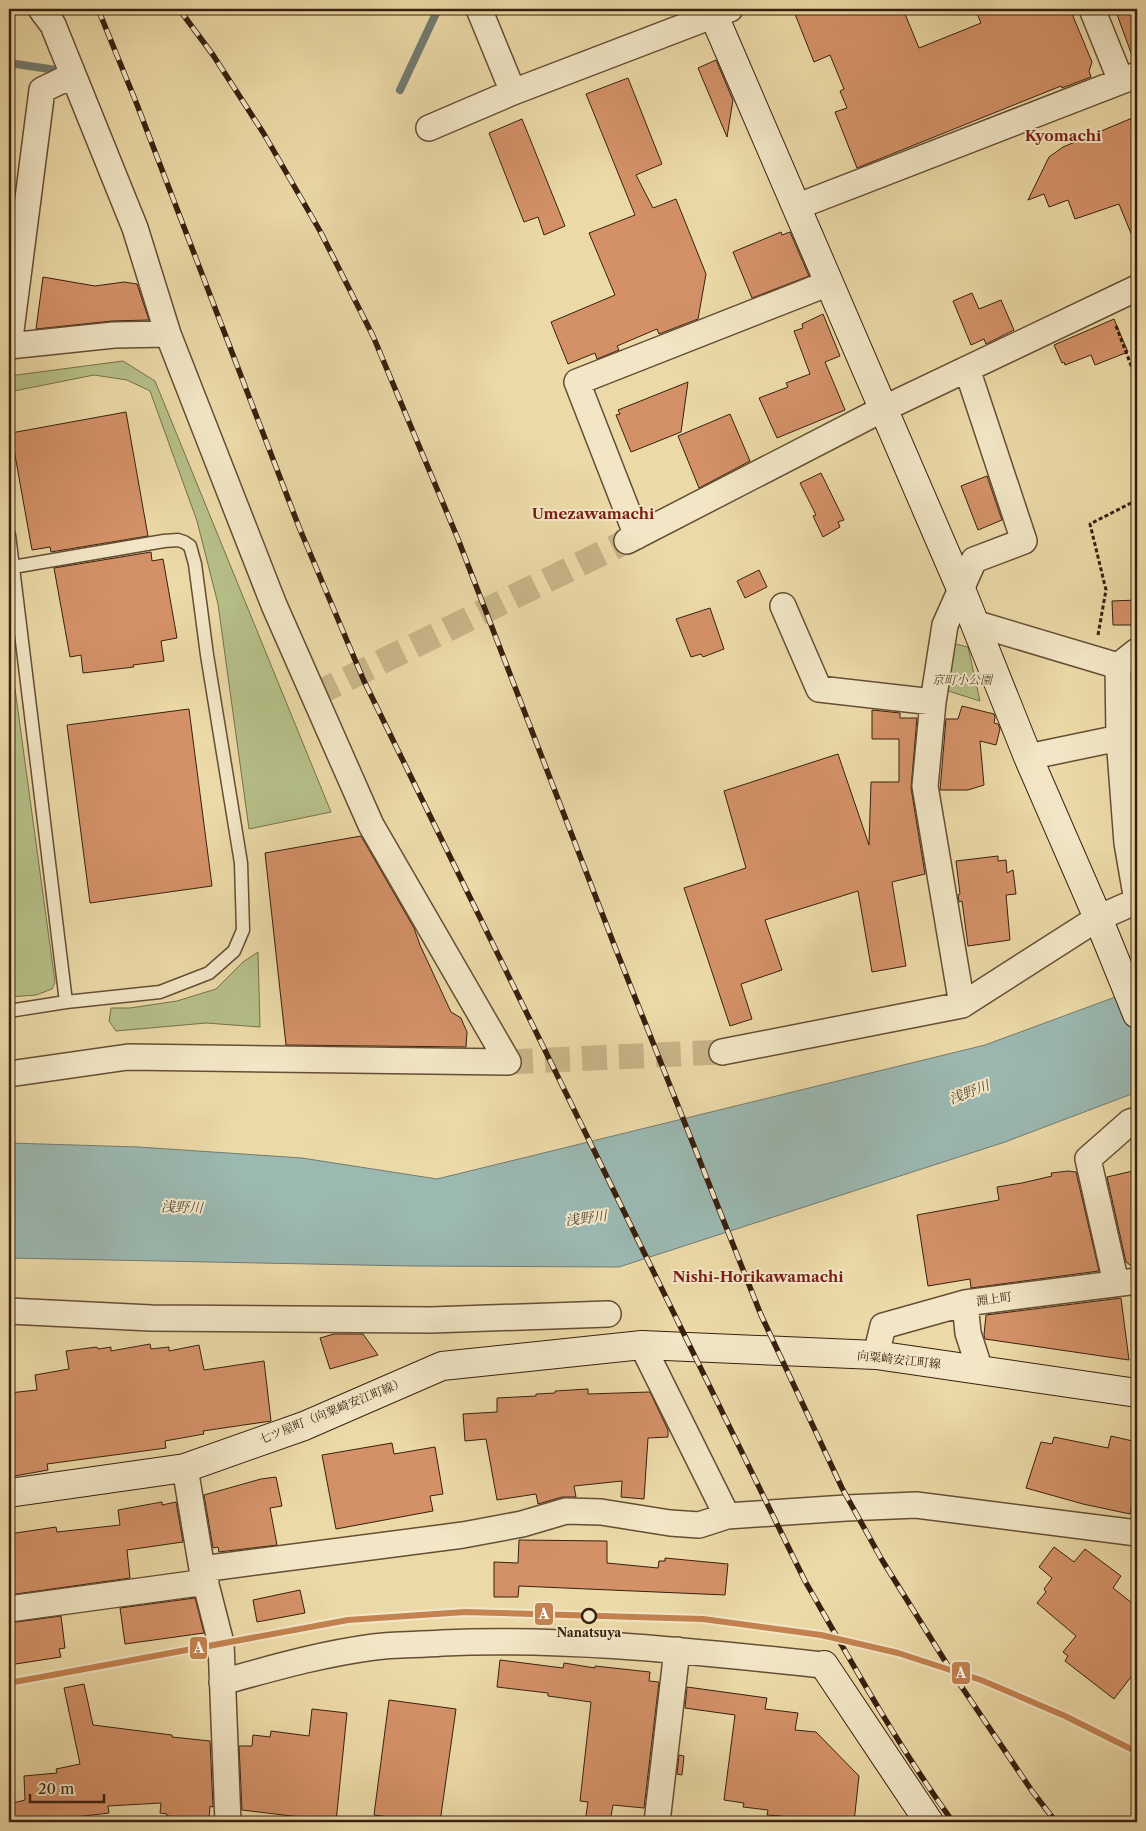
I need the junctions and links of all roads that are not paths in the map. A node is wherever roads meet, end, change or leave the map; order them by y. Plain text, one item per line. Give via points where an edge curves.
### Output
1 (41, 9) edge
2 (479, 9) edge
3 (1092, 9) edge
4 (718, 11) edge
5 (73, 75) junction
6 (1129, 78) edge
7 (513, 92) junction
8 (429, 128) dead end
9 (796, 207) junction
10 (829, 283) junction
11 (1137, 288) edge
12 (168, 334) junction
13 (9, 346) edge
14 (967, 369) junction
15 (883, 409) junction
16 (9, 535) edge
17 (13, 567) junction
18 (961, 588) junction
19 (783, 606) dead end
20 (974, 623) junction
21 (1137, 651) edge
22 (1118, 666) junction
23 (933, 702) junction
24 (1128, 733) edge
25 (1028, 757) junction
26 (1137, 901) edge
27 (1098, 918) junction
28 (66, 1002) junction
29 (962, 1005) junction
30 (9, 1011) edge
31 (1137, 1014) edge
32 (722, 1052) tunnel mouth
33 (9, 1074) edge
34 (1137, 1120) edge
35 (1127, 1282) edge
36 (965, 1303) junction
37 (9, 1311) edge
38 (608, 1314) dead end
39 (650, 1346) junction
40 (876, 1355) junction
41 (980, 1370) junction
42 (1137, 1393) edge
43 (185, 1468) junction
44 (9, 1493) edge
45 (727, 1516) junction
46 (1137, 1532) edge
47 (204, 1576) junction
48 (9, 1609) edge
49 (677, 1650) junction
50 (824, 1665) joint
51 (222, 1682) junction
52 (228, 1822) edge
53 (658, 1822) edge
54 (929, 1822) edge

1 - 5 street via 53,25
2 - 7 street
3 - 6 street
4 - 7 street
4 - 9 street
5 - 12 street via 135,228
5 - 13 street via 42,90
6 - 9 street
7 - 8 street
9 - 10 street
10 - 15 street
10 - 15 street via 577,382 632,538
11 - 14 street
12 - 13 street via 114,335
12 - 33 street via 274,606 372,825 508,1062 128,1057
14 - 15 street
14 - 18 street via 1024,541 974,560
15 - 18 street
16 - 17 lane
17 - 28 lane
17 - 28 lane via 178,540 190,546 241,863 243,930 234,951 209,973 160,992
18 - 20 street
18 - 23 street via 946,625
19 - 23 street via 819,689
20 - 22 street
20 - 25 street
21 - 22 street
22 - 24 street
23 - 29 street via 925,786
24 - 25 street
24 - 26 street via 1127,843
25 - 27 street
26 - 27 street
27 - 29 street
27 - 31 street
28 - 30 lane
29 - 32 street
34 - 35 street via 1130,1122 1088,1159
35 - 36 street, 淵上町
36 - 40 street, 淵上町 via 883,1326
36 - 41 street via 968,1333
37 - 38 street via 151,1318 431,1320
39 - 40 street, 向粟崎安江町線
39 - 43 street, 七ツ屋町（向粟崎安江町線） via 442,1366 304,1426
39 - 45 street
40 - 41 street, 向粟崎安江町線
41 - 42 street, 向粟崎安江町線
43 - 44 street, 七ツ屋町（向粟崎安江町線）
43 - 47 street
45 - 46 street via 916,1505
45 - 47 street via 699,1525 601,1512 566,1512 463,1535
47 - 48 street
47 - 51 street via 221,1643
49 - 50 street
49 - 51 street via 492,1642 375,1647 307,1658
49 - 53 street
50 - 54 street
51 - 52 street

